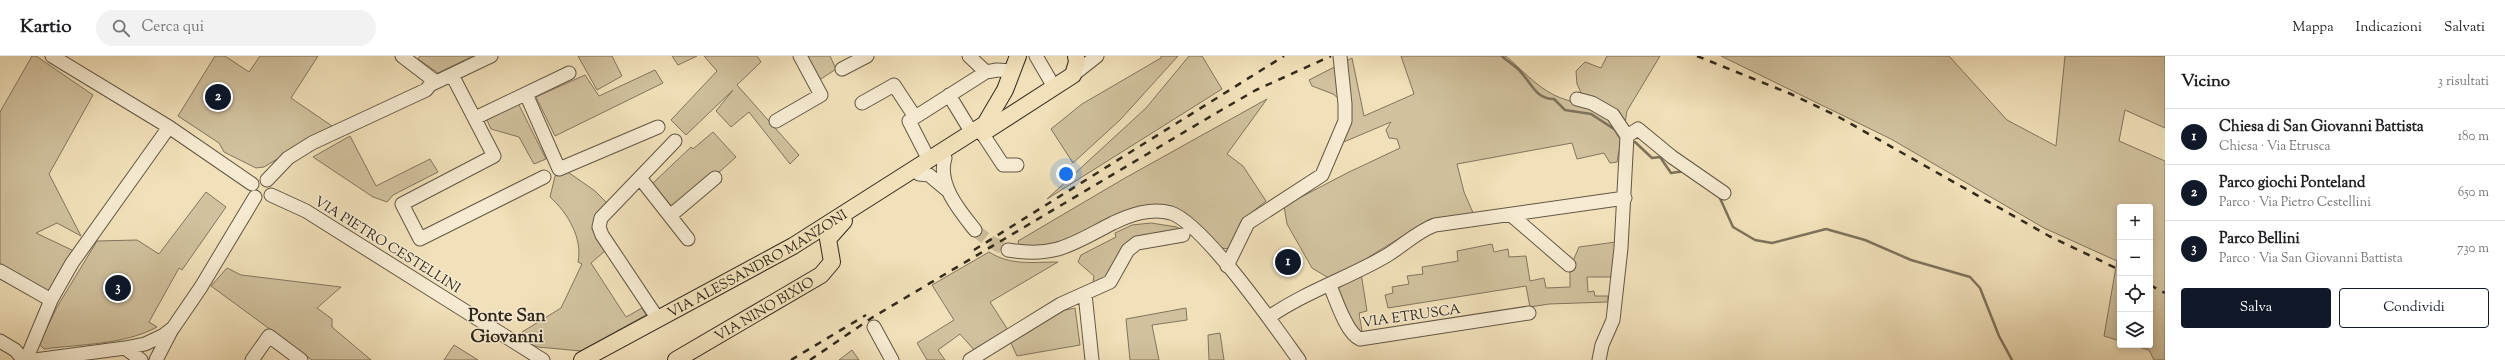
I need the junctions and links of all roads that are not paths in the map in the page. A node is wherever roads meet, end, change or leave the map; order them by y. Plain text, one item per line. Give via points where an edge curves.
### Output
1 (52, 56) edge
2 (402, 56) edge
3 (491, 56) edge
4 (800, 56) edge
5 (867, 56) edge
6 (969, 56) edge
7 (1018, 56) edge
8 (1036, 56) edge
9 (1340, 56) edge
10 (1085, 57) edge
11 (842, 68) dead end
12 (1012, 71) junction
13 (986, 72) junction
14 (569, 73) dead end
15 (452, 75) junction
16 (433, 84) junction
17 (1054, 87) junction
18 (1005, 90) junction
19 (526, 94) junction
20 (949, 95) junction
21 (1577, 99) dead end
22 (862, 103) dead end
23 (1023, 107) junction
24 (475, 118) junction
25 (912, 119) junction
26 (776, 121) dead end
27 (169, 127) junction
28 (658, 127) dead end
29 (977, 133) junction
30 (1626, 136) junction
31 (675, 141) dead end
32 (937, 159) junction
33 (1017, 165) dead end
34 (919, 174) junction
35 (544, 178) dead end
36 (640, 178) junction
37 (715, 178) dead end
38 (267, 180) junction
39 (252, 184) junction
40 (949, 191) junction
41 (1724, 193) dead end
42 (271, 195) junction
43 (255, 197) junction
44 (1625, 198) junction
45 (1511, 215) junction
46 (670, 216) junction
47 (837, 218) junction
48 (975, 230) tunnel mouth
49 (1183, 235) dead end
50 (688, 239) dead end
51 (823, 239) junction
52 (793, 246) junction
53 (1008, 250) tunnel mouth
54 (1569, 265) dead end
55 (1227, 266) junction
56 (0, 271) edge
57 (1330, 286) junction
58 (1085, 294) junction
59 (51, 300) junction
60 (1528, 313) dead end
61 (1269, 318) junction
62 (658, 319) junction
63 (874, 327) dead end
64 (173, 328) junction
65 (0, 341) edge
66 (145, 344) junction
67 (125, 348) junction
68 (599, 351) junction
69 (530, 355) edge
70 (25, 360) edge
71 (35, 360) edge
72 (142, 360) edge
73 (156, 360) edge
74 (252, 360) edge
75 (301, 360) edge
76 (544, 360) edge
77 (574, 360) edge
78 (582, 360) edge
79 (676, 360) edge
80 (892, 360) edge
81 (970, 360) edge
82 (1092, 360) edge
83 (1299, 360) edge
84 (1599, 360) edge

1 - 27 street
2 - 16 street
3 - 15 street
4 - 26 street via 821,95
5 - 11 street
6 - 13 street
7 - 12 main road, VIA ALESSANDRO MANZONI
8 - 17 street
9 - 55 street via 1345,121 1322,174 1248,223
10 - 17 main road, VIA ALESSANDRO MANZONI via 1077,62 1073,75
12 - 13 street
12 - 18 main road, VIA ALESSANDRO MANZONI
13 - 20 street
14 - 19 street
15 - 16 street
15 - 24 street
16 - 38 street via 423,85 312,143 294,154
17 - 23 main road, VIA ALESSANDRO MANZONI
18 - 23 main road via 1008,103
18 - 29 main road, VIA ALESSANDRO MANZONI via 992,115
19 - 24 street
19 - 28 street via 559,169
20 - 25 street
20 - 29 street
21 - 30 street via 1592,102 1613,115
22 - 25 street via 894,85
23 - 29 main road, VIA ALESSANDRO MANZONI
24 - 35 street via 494,156 402,204 420,239
25 - 32 street
27 - 39 street
27 - 59 street via 90,236
29 - 32 main road, VIA ALESSANDRO MANZONI
29 - 33 street via 1003,165
30 - 41 street via 1638,129 1672,157
30 - 44 street
31 - 36 street
32 - 34 main road, VIA ALESSANDRO MANZONI
32 - 40 street
32 - 47 main road, VIA ALESSANDRO MANZONI
34 - 40 street via 929,175
34 - 51 main road, VIA ALESSANDRO MANZONI via 844,221
36 - 46 street
36 - 62 street via 601,218 599,227
37 - 46 street
38 - 39 street via 257,179
38 - 42 street via 272,188
39 - 43 street via 251,191
40 - 48 street
42 - 43 street via 262,199
42 - 69 street, VIA PIETRO CESTELLINI via 306,212
43 - 64 street via 214,267
44 - 45 street
44 - 84 street via 1612,320
45 - 54 street
45 - 57 street via 1435,225 1424,229 1388,255
46 - 50 street
47 - 51 main road
47 - 52 main road, VIA ALESSANDRO MANZONI
49 - 58 street via 1137,243 1128,250 1110,282
51 - 52 main road
51 - 79 main road, VIA NINO BIXIO via 832,262 821,275
52 - 62 main road, VIA ALESSANDRO MANZONI
53 - 55 street via 1029,254 1051,252 1070,246 1130,215 1149,211 1170,213 1190,224
55 - 61 street
56 - 59 street
57 - 60 street, VIA ETRUSCA via 1354,337 1360,339
57 - 61 street via 1293,302
58 - 81 street via 1061,304
58 - 82 street
59 - 70 street
61 - 83 street
62 - 68 main road, VIA ALESSANDRO MANZONI
63 - 80 street
64 - 66 street
64 - 73 street
65 - 70 street
66 - 67 street
66 - 72 street
67 - 71 street
67 - 72 street
68 - 77 street
68 - 78 main road, VIA ALESSANDRO MANZONI
69 - 76 street, VIA PIETRO CESTELLINI
74 - 75 street via 270,336

